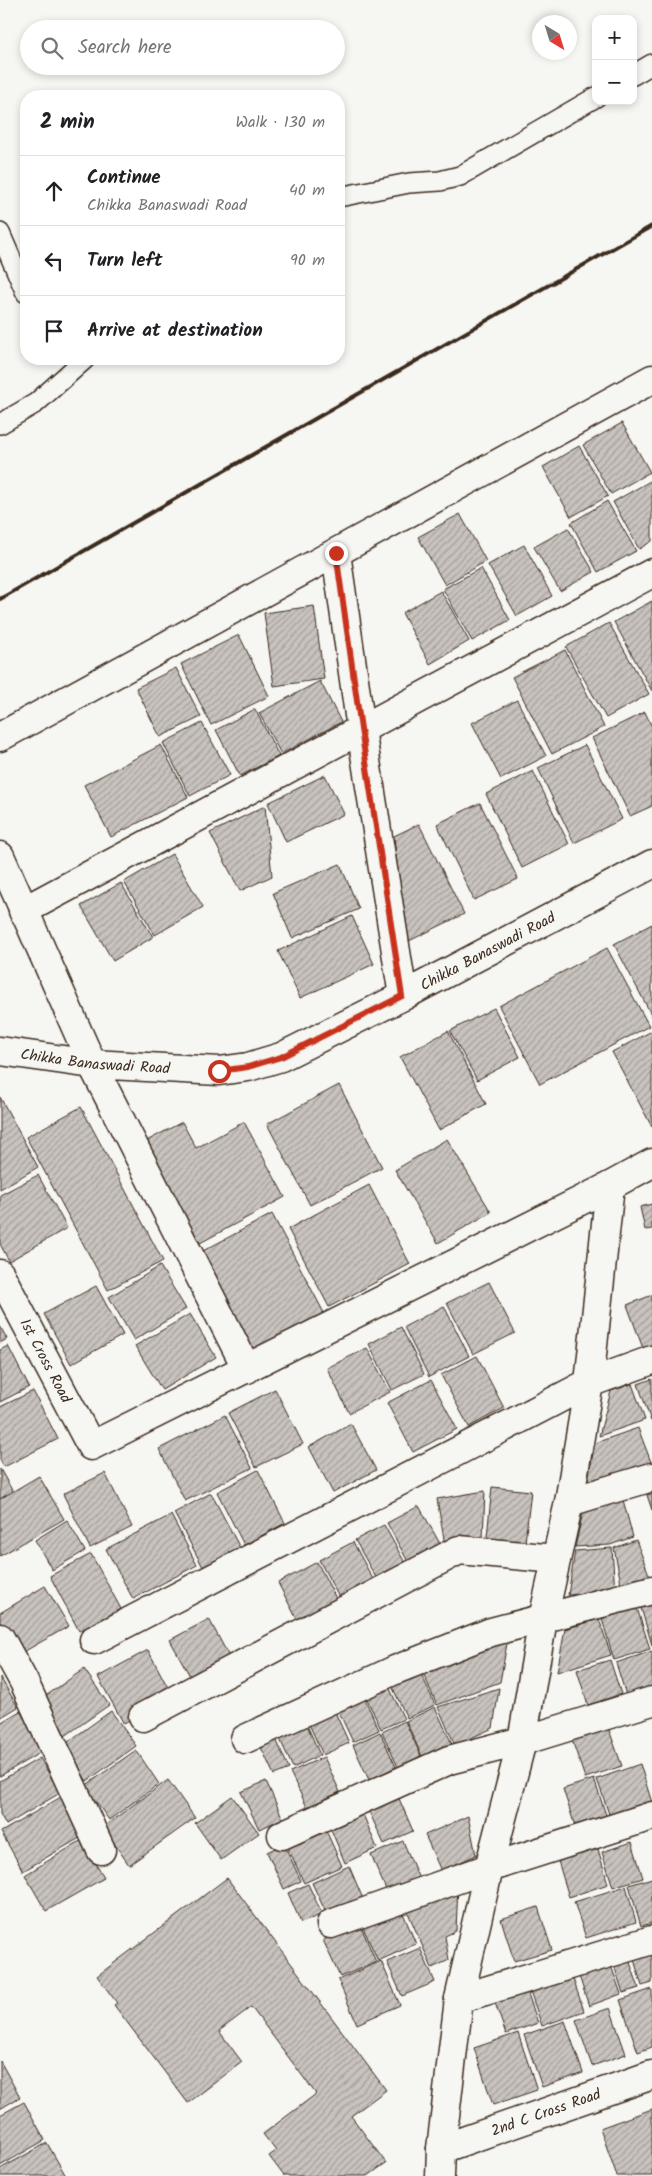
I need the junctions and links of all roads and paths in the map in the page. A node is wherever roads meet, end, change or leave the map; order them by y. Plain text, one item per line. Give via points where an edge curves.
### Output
1 (652, 64) edge
2 (637, 73) edge
3 (592, 99) edge
4 (345, 195) edge
5 (0, 233) edge
6 (20, 279) edge
7 (78, 365) edge
8 (652, 378) edge
9 (0, 424) edge
10 (336, 553) junction
11 (652, 573) edge
12 (361, 729) junction
13 (0, 737) edge
14 (0, 856) edge
15 (652, 864) edge
16 (23, 910) junction
17 (402, 996) junction
18 (0, 1051) edge
19 (92, 1064) junction
20 (652, 1163) edge
21 (610, 1186) junction
22 (0, 1274) edge
23 (652, 1360) edge
24 (246, 1369) junction
25 (589, 1382) junction
26 (652, 1477) edge
27 (569, 1502) junction
28 (556, 1559) junction
29 (652, 1590) edge
30 (543, 1619) junction
31 (0, 1638) edge
32 (94, 1640) dead end
33 (652, 1701) edge
34 (143, 1716) dead end
35 (246, 1739) dead end
36 (522, 1740) junction
37 (652, 1816) edge
38 (282, 1835) dead end
39 (101, 1850) dead end
40 (489, 1868) junction
41 (331, 1924) dead end
42 (652, 1940) edge
43 (460, 1999) junction
44 (652, 2075) edge
45 (441, 2149) junction
46 (440, 2176) edge

1 - 2 lane
3 - 4 lane via 460,176
5 - 6 lane
7 - 9 lane via 36,403
8 - 10 street
10 - 12 street
10 - 13 street
11 - 12 street
12 - 16 street
12 - 17 street
14 - 16 street
15 - 17 street, Chikka Banaswadi Road
16 - 19 street
17 - 19 street, Chikka Banaswadi Road via 281,1057 248,1067 219,1071
18 - 19 street, Chikka Banaswadi Road
19 - 24 street
20 - 21 street
21 - 24 street
21 - 25 street
22 - 24 street, 1st Cross Road via 91,1446
23 - 25 street
25 - 27 street
25 - 32 street
26 - 27 street
27 - 28 street
28 - 30 street
28 - 34 street via 459,1550
29 - 30 street
30 - 35 street via 491,1632 395,1670
30 - 36 street
31 - 39 street via 24,1682
33 - 36 street
36 - 38 street via 449,1760
36 - 40 street
37 - 40 street
40 - 41 street
40 - 43 street
42 - 43 street
43 - 45 street
44 - 45 street, 2nd C Cross Road
45 - 46 street

